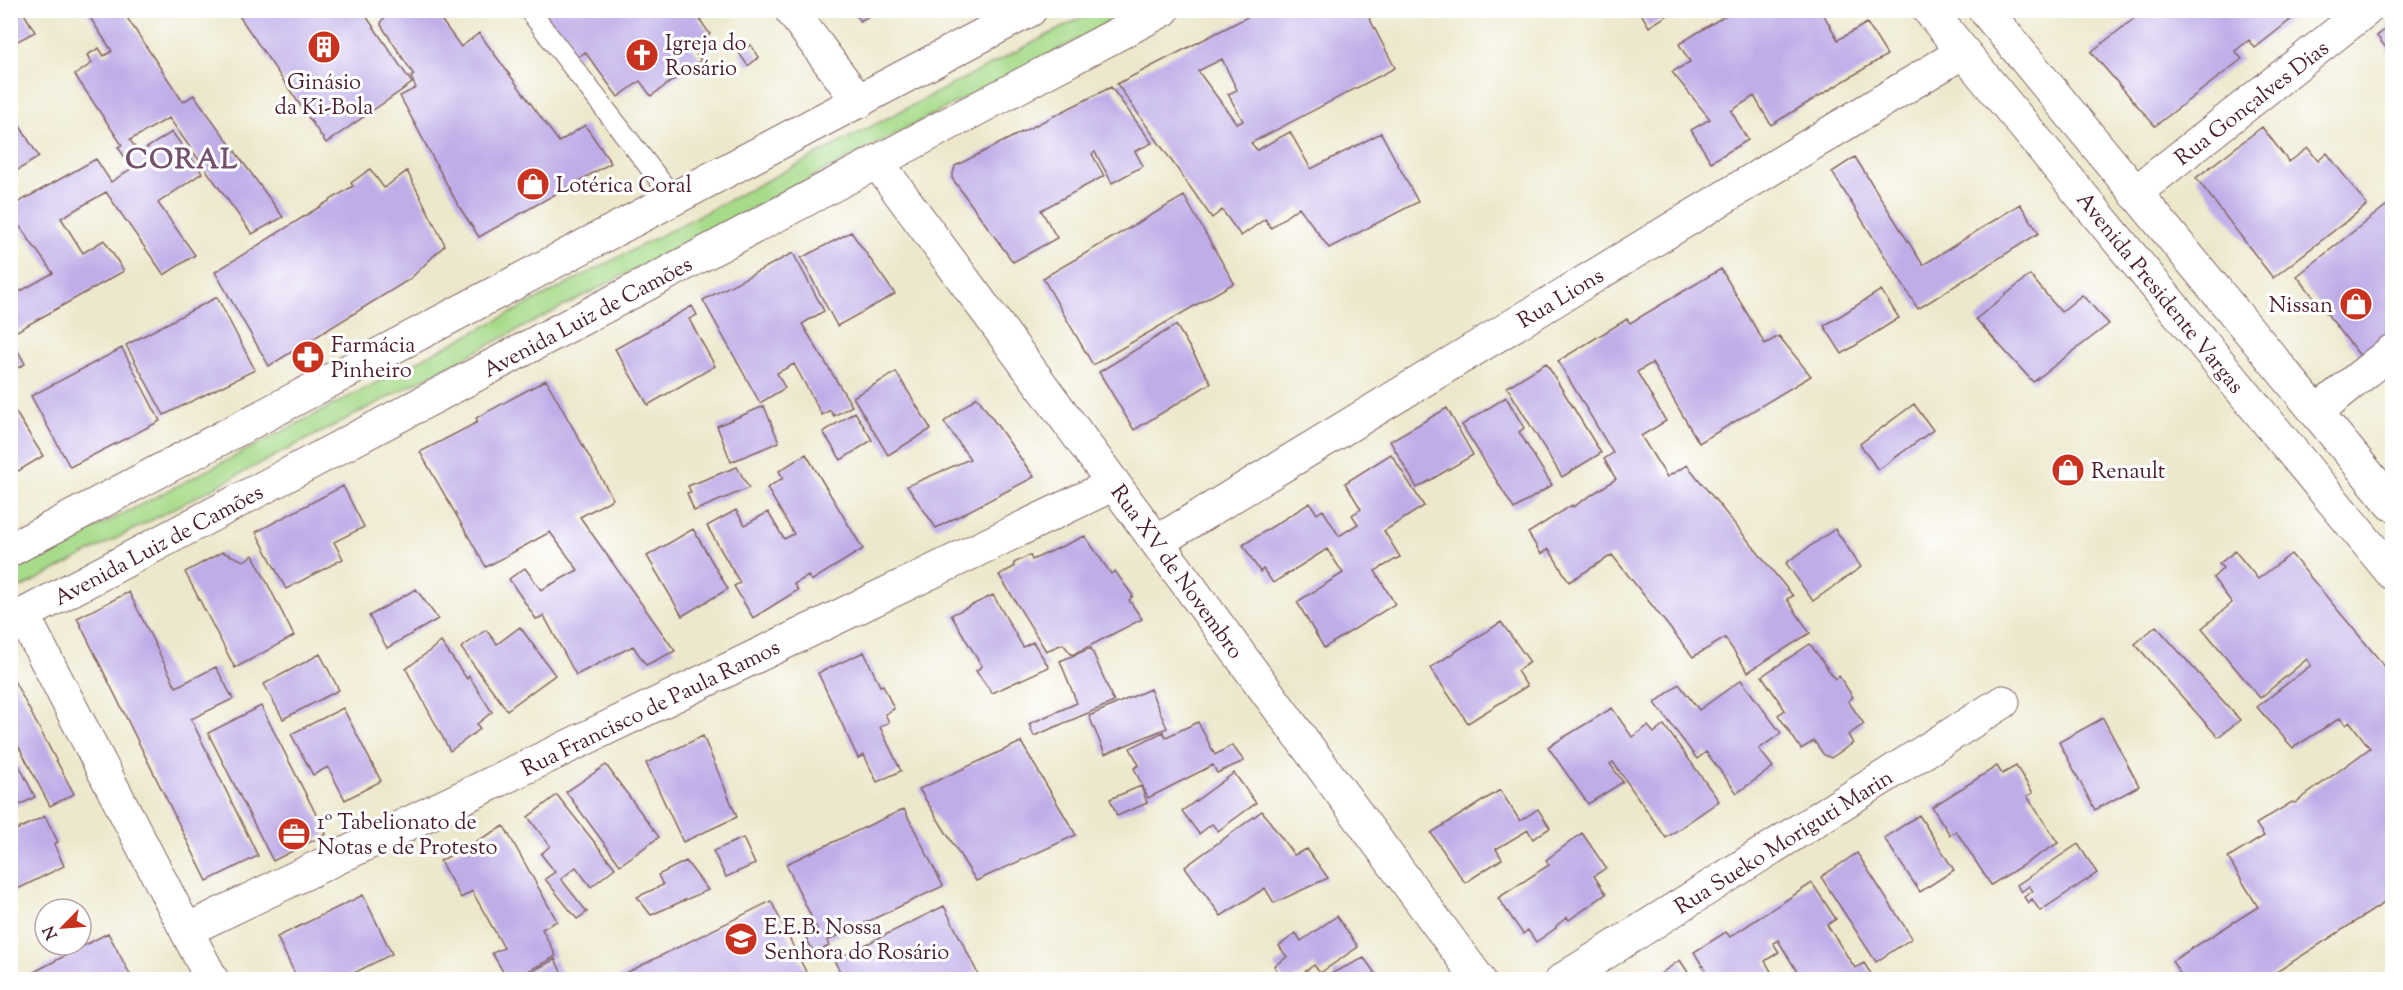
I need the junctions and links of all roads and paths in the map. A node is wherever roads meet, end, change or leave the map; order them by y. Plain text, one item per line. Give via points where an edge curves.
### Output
1 (530, 10) edge
2 (791, 10) edge
3 (1030, 10) edge
4 (1163, 10) edge
5 (1929, 10) edge
6 (1986, 10) edge
7 (2366, 10) edge
8 (1963, 52) junction
9 (859, 102) junction
10 (877, 162) junction
11 (2135, 193) junction
12 (674, 199) junction
13 (2392, 351) edge
14 (2316, 412) junction
15 (1114, 484) junction
16 (2392, 504) edge
17 (1157, 542) junction
18 (10, 550) edge
19 (2392, 573) edge
20 (17, 619) edge
21 (2003, 702) dead end
22 (186, 930) junction
23 (212, 980) edge
24 (1479, 980) edge
25 (1562, 980) edge

1 - 12 lane
2 - 9 street
3 - 9 street
4 - 10 street, Avenida Luiz de Camões
5 - 8 street, Avenida Presidente Vargas
6 - 11 street, Avenida Presidente Vargas
7 - 11 street, Rua Gonçalves Dias
8 - 17 street, Rua Lions
8 - 19 street, Avenida Presidente Vargas
9 - 12 street
10 - 15 street, Rua XV de Novembro
10 - 20 street, Avenida Luiz de Camões
11 - 14 street, Avenida Presidente Vargas
12 - 18 street
13 - 14 street
14 - 16 street, Avenida Presidente Vargas
15 - 17 street, Rua XV de Novembro
15 - 22 street, Rua Francisco de Paula Ramos
17 - 24 street, Rua XV de Novembro
20 - 22 street
21 - 25 street, Rua Sueko Moriguti Marin
22 - 23 street

